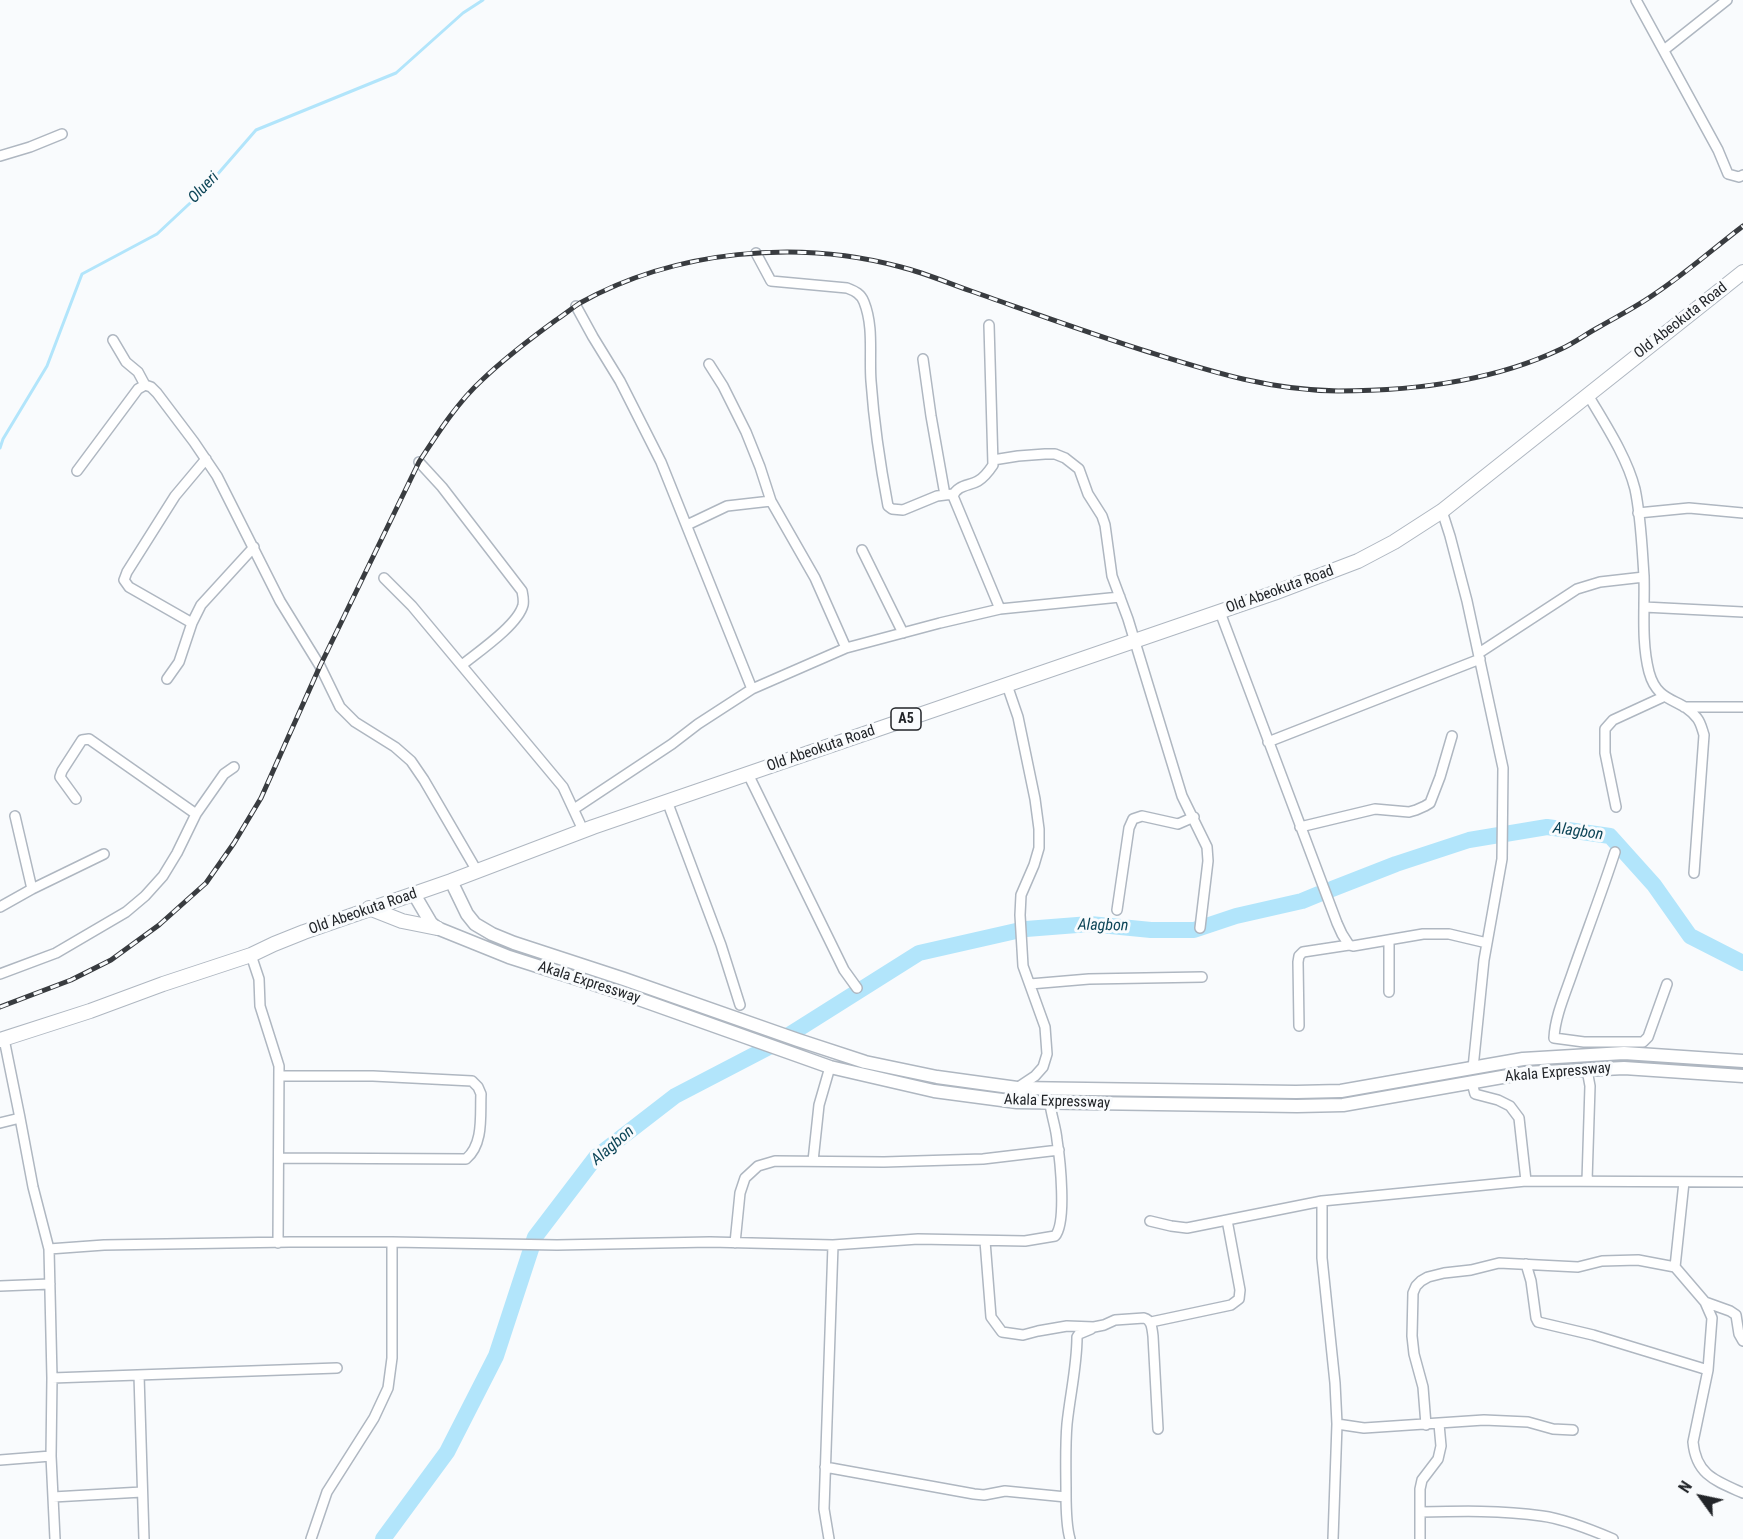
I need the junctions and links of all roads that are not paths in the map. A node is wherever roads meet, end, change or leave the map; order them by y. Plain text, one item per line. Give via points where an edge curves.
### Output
1 (1636, 0) edge
2 (1727, 0) edge
3 (1664, 50) junction
4 (62, 134) dead end
5 (0, 156) edge
6 (1743, 175) edge
7 (756, 252) dead end
8 (1743, 272) edge
9 (576, 306) dead end
10 (989, 325) dead end
11 (113, 340) dead end
12 (923, 359) dead end
13 (709, 364) dead end
14 (145, 386) junction
15 (1588, 395) junction
16 (206, 459) junction
17 (993, 460) junction
18 (419, 462) dead end
19 (77, 471) dead end
20 (949, 495) junction
21 (771, 501) junction
22 (1442, 511) junction
23 (1638, 513) junction
24 (1743, 513) edge
25 (687, 525) junction
26 (254, 547) junction
27 (862, 550) dead end
28 (1644, 577) junction
29 (384, 578) dead end
30 (1120, 597) junction
31 (1644, 607) junction
32 (1000, 609) junction
33 (1220, 612) junction
34 (1743, 612) edge
35 (192, 623) junction
36 (903, 633) junction
37 (1135, 641) junction
38 (846, 648) junction
39 (1479, 656) junction
40 (462, 665) junction
41 (167, 679) dead end
42 (1007, 685) junction
43 (752, 690) junction
44 (1663, 697) junction
45 (1684, 707) junction
46 (1743, 707) edge
47 (1452, 736) dead end
48 (1268, 742) junction
49 (234, 767) dead end
50 (748, 774) junction
51 (76, 799) dead end
52 (667, 801) junction
53 (1616, 807) dead end
54 (574, 809) junction
55 (196, 814) junction
56 (15, 816) dead end
57 (1194, 817) junction
58 (1300, 826) junction
59 (583, 830) junction
60 (1615, 852) dead end
61 (104, 854) dead end
62 (477, 871) junction
63 (1694, 873) dead end
64 (451, 881) junction
65 (32, 889) junction
66 (414, 894) junction
67 (0, 907) edge
68 (369, 908) junction
69 (1117, 910) dead end
70 (437, 928) junction
71 (1200, 928) dead end
72 (1389, 941) junction
73 (1487, 943) junction
74 (1349, 945) junction
75 (251, 955) junction
76 (0, 974) edge
77 (1203, 977) dead end
78 (1030, 984) junction
79 (1667, 984) dead end
80 (857, 988) dead end
81 (1389, 992) dead end
82 (740, 1005) dead end
83 (1299, 1026) dead end
84 (1554, 1038) junction
85 (2, 1040) edge
86 (1551, 1057) junction
87 (1742, 1061) edge
88 (830, 1067) junction
89 (1473, 1068) junction
90 (1587, 1070) junction
91 (1742, 1075) edge
92 (279, 1076) junction
93 (1472, 1083) junction
94 (1017, 1088) junction
95 (1017, 1102) junction
96 (1050, 1103) junction
97 (20, 1118) junction
98 (0, 1123) edge
99 (1059, 1150) junction
100 (279, 1158) junction
101 (813, 1161) junction
102 (1526, 1181) junction
103 (1587, 1181) junction
104 (1683, 1182) junction
105 (1743, 1182) edge
106 (1322, 1201) junction
107 (1227, 1220) junction
108 (1150, 1221) dead end
109 (985, 1241) junction
110 (392, 1242) junction
111 (278, 1243) junction
112 (735, 1243) junction
113 (833, 1245) junction
114 (49, 1249) junction
115 (1526, 1264) junction
116 (1676, 1267) junction
117 (50, 1284) junction
118 (0, 1286) edge
119 (1705, 1302) junction
120 (1151, 1322) junction
121 (1094, 1327) junction
122 (1743, 1341) edge
123 (338, 1368) dead end
124 (1708, 1370) junction
125 (139, 1375) junction
126 (52, 1377) junction
127 (1337, 1424) junction
128 (1439, 1424) junction
129 (1426, 1425) junction
130 (1158, 1430) dead end
131 (1573, 1430) dead end
132 (51, 1456) junction
133 (0, 1460) edge
134 (825, 1467) junction
135 (142, 1492) junction
136 (1743, 1493) edge
137 (53, 1497) junction
138 (1066, 1497) junction
139 (1420, 1512) junction
140 (55, 1539) edge
141 (144, 1539) edge
142 (311, 1539) edge
143 (829, 1539) edge
144 (1070, 1539) edge
145 (1333, 1539) edge
146 (1420, 1539) edge
147 (1613, 1539) edge

1 - 3 street
2 - 3 street
3 - 6 street via 1728,174
4 - 5 street
7 - 20 street via 771,281 847,288 861,296 868,314 874,425 888,506 903,510
8 - 15 highway, Old Abeokuta Road / A5
9 - 25 street via 646,431
10 - 17 street
11 - 14 street
12 - 20 street
13 - 21 street via 746,432
14 - 16 street via 157,393
14 - 19 street via 138,389
15 - 22 highway, Old Abeokuta Road / A5
15 - 23 street via 1635,488
16 - 26 street
16 - 35 street via 175,496 124,580
17 - 20 street via 979,480
17 - 30 street via 1055,454 1079,469 1106,525
18 - 40 street via 524,598 510,625
20 - 32 street
21 - 25 street via 727,506
21 - 38 street via 814,578
22 - 33 highway, Old Abeokuta Road / A5 via 1358,561
22 - 39 street
23 - 24 street via 1689,508
23 - 28 street
25 - 43 street
26 - 35 street via 201,605
26 - 62 street via 340,707 411,761
27 - 36 street
28 - 31 street
28 - 39 street via 1577,589
29 - 40 street
30 - 32 street
30 - 37 street
31 - 34 street
31 - 44 street via 1649,673
32 - 36 street
33 - 37 highway, Old Abeokuta Road / A5
33 - 48 street
35 - 41 street via 179,662
36 - 38 street
37 - 42 highway, Old Abeokuta Road / A5
37 - 57 street via 1182,796
38 - 43 street
39 - 48 street
39 - 73 street via 1503,768 1502,859
40 - 54 street via 563,787
42 - 50 highway, Old Abeokuta Road / A5
42 - 78 street via 1018,717 1040,829 1039,848 1020,907 1023,966
43 - 54 street
44 - 45 street
44 - 53 street via 1613,720 1605,729 1605,753
45 - 46 street
45 - 63 street via 1698,719 1704,735
47 - 58 street via 1430,803 1425,806 1409,812 1376,809
48 - 58 street
49 - 55 street via 224,774
50 - 52 highway, Old Abeokuta Road / A5
50 - 80 street via 844,970
51 - 55 street via 60,777 82,740 89,739
52 - 59 highway, Old Abeokuta Road / A5
52 - 82 street
54 - 59 street
55 - 76 street via 163,876 126,912 56,953
56 - 65 street
57 - 69 street via 1179,824 1142,816 1133,819
57 - 71 street via 1208,852
58 - 74 street
59 - 62 highway, Old Abeokuta Road / A5
60 - 84 street via 1557,1019
61 - 65 street
62 - 64 highway, Old Abeokuta Road / A5
64 - 66 highway, Old Abeokuta Road / A5
64 - 94 main road, Akala Expressway via 475,924 514,943 865,1062
65 - 67 street
66 - 68 highway, Old Abeokuta Road / A5
66 - 70 main road
68 - 70 highway via 402,921
68 - 75 highway, Old Abeokuta Road / A5
70 - 88 main road, Akala Expressway via 509,957
72 - 73 street via 1423,934 1449,934
72 - 74 street
72 - 81 street
73 - 89 street
74 - 83 street via 1303,952 1299,956
75 - 85 highway, Old Abeokuta Road / A5
75 - 92 street
77 - 78 street
78 - 94 street via 1045,1027 1047,1054 1043,1067
79 - 84 street via 1648,1037 1642,1042
84 - 86 street
85 - 97 street
86 - 87 main road, Akala Expressway via 1624,1053
86 - 89 main road, Akala Expressway
87 - 91 main road
88 - 95 main road, Akala Expressway via 934,1092
88 - 101 street via 819,1105
89 - 94 main road, Akala Expressway via 1341,1091
90 - 91 main road, Akala Expressway via 1624,1068
90 - 93 main road, Akala Expressway via 1525,1073
90 - 103 street
92 - 100 street
92 - 100 street via 472,1081 481,1094 478,1143 466,1159
93 - 96 main road, Akala Expressway via 1343,1105
93 - 102 street via 1474,1094 1510,1106 1519,1118
94 - 95 main road
95 - 96 main road, Akala Expressway
96 - 99 street
97 - 98 street
97 - 114 street
99 - 101 street via 983,1159
99 - 109 street via 1057,1233 1025,1241
100 - 111 street
101 - 112 street via 776,1161 750,1172 740,1193
102 - 103 street
102 - 106 street
103 - 104 street
104 - 105 street
104 - 116 street
106 - 107 street
106 - 127 street via 1322,1258
107 - 108 street via 1187,1228
107 - 120 street via 1239,1299 1232,1305
109 - 113 street via 918,1239
109 - 121 street via 991,1317 1002,1332 1023,1335 1067,1326
110 - 111 street
110 - 112 street
110 - 142 street via 392,1358 388,1388 374,1418 327,1491
111 - 114 street
112 - 113 street
113 - 134 street
114 - 117 street
115 - 116 street via 1578,1267 1602,1261 1638,1260
115 - 124 street via 1539,1322
115 - 129 street via 1499,1263 1428,1276 1416,1286 1412,1336 1424,1387
116 - 119 street
117 - 118 street
117 - 126 street
119 - 122 street via 1736,1315
119 - 124 street via 1712,1318
120 - 121 street via 1144,1318 1115,1320
120 - 130 street
121 - 138 street via 1077,1337 1065,1444
123 - 125 street
124 - 136 street via 1694,1454 1700,1467 1713,1479
125 - 126 street
125 - 135 street
126 - 132 street
127 - 129 street via 1364,1428
127 - 145 street
128 - 129 street
128 - 131 street via 1485,1420
128 - 139 street via 1441,1446 1438,1459 1422,1480
132 - 133 street
132 - 137 street
134 - 138 street via 974,1494 1005,1491
134 - 143 street via 824,1509
135 - 137 street
135 - 141 street
137 - 140 street
138 - 144 street
139 - 146 street
139 - 147 street via 1480,1510 1544,1516

